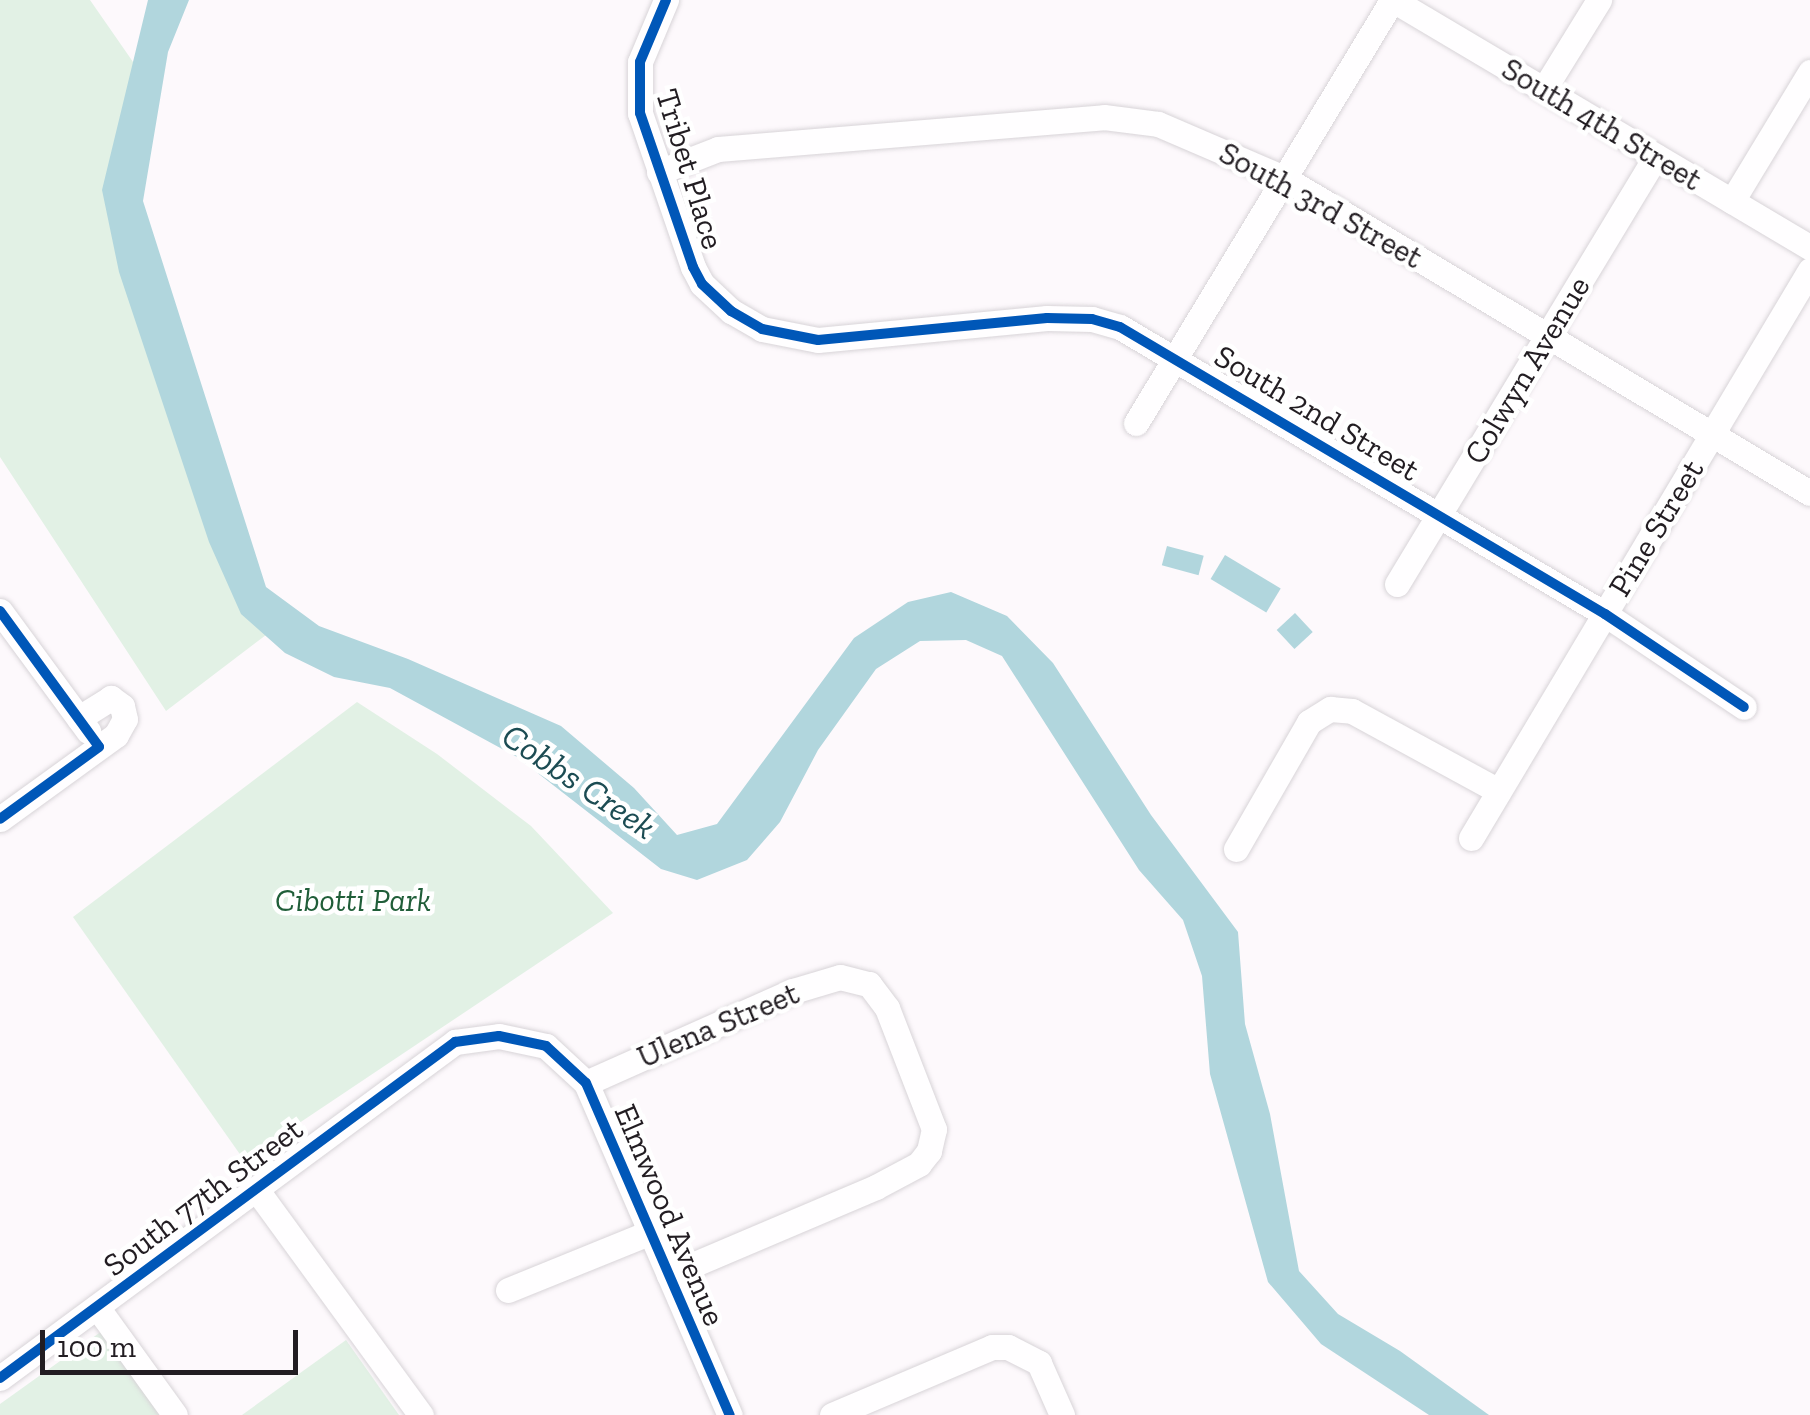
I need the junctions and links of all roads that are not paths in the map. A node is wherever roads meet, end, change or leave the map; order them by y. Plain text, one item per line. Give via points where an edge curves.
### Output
1 (666, 0) edge
2 (1392, 0) edge
3 (1599, 0) edge
4 (1810, 72) edge
5 (1544, 90) junction
6 (1656, 156) junction
7 (659, 172) junction
8 (1284, 178) junction
9 (1732, 201) junction
10 (1810, 248) edge
11 (1810, 270) edge
12 (1548, 336) junction
13 (818, 340) joint
14 (1176, 358) junction
15 (1136, 423) dead end
16 (1713, 432) junction
17 (1810, 493) edge
18 (1438, 516) junction
19 (1397, 584) dead end
20 (0, 611) edge
21 (1604, 614) junction
22 (1744, 707) dead end
23 (79, 718) junction
24 (99, 747) junction
25 (1499, 790) junction
26 (0, 818) edge
27 (1471, 838) dead end
28 (1236, 849) dead end
29 (435, 1056) joint
30 (586, 1083) junction
31 (256, 1189) junction
32 (651, 1232) junction
33 (669, 1275) junction
34 (508, 1290) dead end
35 (97, 1307) junction
36 (0, 1378) edge
37 (723, 1412) edge
38 (176, 1415) edge
39 (421, 1415) edge
40 (832, 1415) edge
41 (1062, 1415) edge

1 - 7 street, Tribet Place via 646,39 637,86
2 - 5 street, South 4th Street
2 - 8 street
3 - 5 street
4 - 9 street
5 - 6 street, South 4th Street
6 - 9 street, South 4th Street
6 - 12 street, Colwyn Avenue
7 - 8 street, South 3rd Street via 718,149 1104,118 1185,133
7 - 13 street, Tribet Place via 693,267 714,298 762,328
8 - 12 street, South 3rd Street
8 - 14 street
9 - 10 street, South 4th Street
11 - 16 street, Pine Street
12 - 16 street, South 3rd Street
12 - 18 street, Colwyn Avenue
13 - 14 street, South 2nd Street via 1075,318 1120,326
14 - 15 street
14 - 18 street, South 2nd Street
16 - 17 street, South 3rd Street
16 - 21 street, Pine Street
18 - 19 street, Colwyn Avenue
18 - 21 street, South 2nd Street
20 - 23 street
21 - 22 street, South 2nd Street
21 - 25 street, Pine Street
23 - 24 street
23 - 24 street via 102,700 122,706 122,728
24 - 26 street
25 - 27 street, Pine Street
25 - 28 street via 1352,712 1330,709 1309,722
29 - 30 street, Elmwood Avenue via 480,1036 515,1038 546,1046
29 - 31 street, South 77th Street
30 - 32 street, Elmwood Avenue
30 - 33 street, Ulena Street via 793,990 853,978 869,984 888,1008 930,1112 934,1139 919,1164
31 - 35 street, South 77th Street
31 - 39 street
32 - 33 street, Elmwood Avenue
32 - 34 street
33 - 37 street, Elmwood Avenue
35 - 36 street, South 77th Street
35 - 38 street
40 - 41 street via 992,1347 1010,1347 1039,1363

